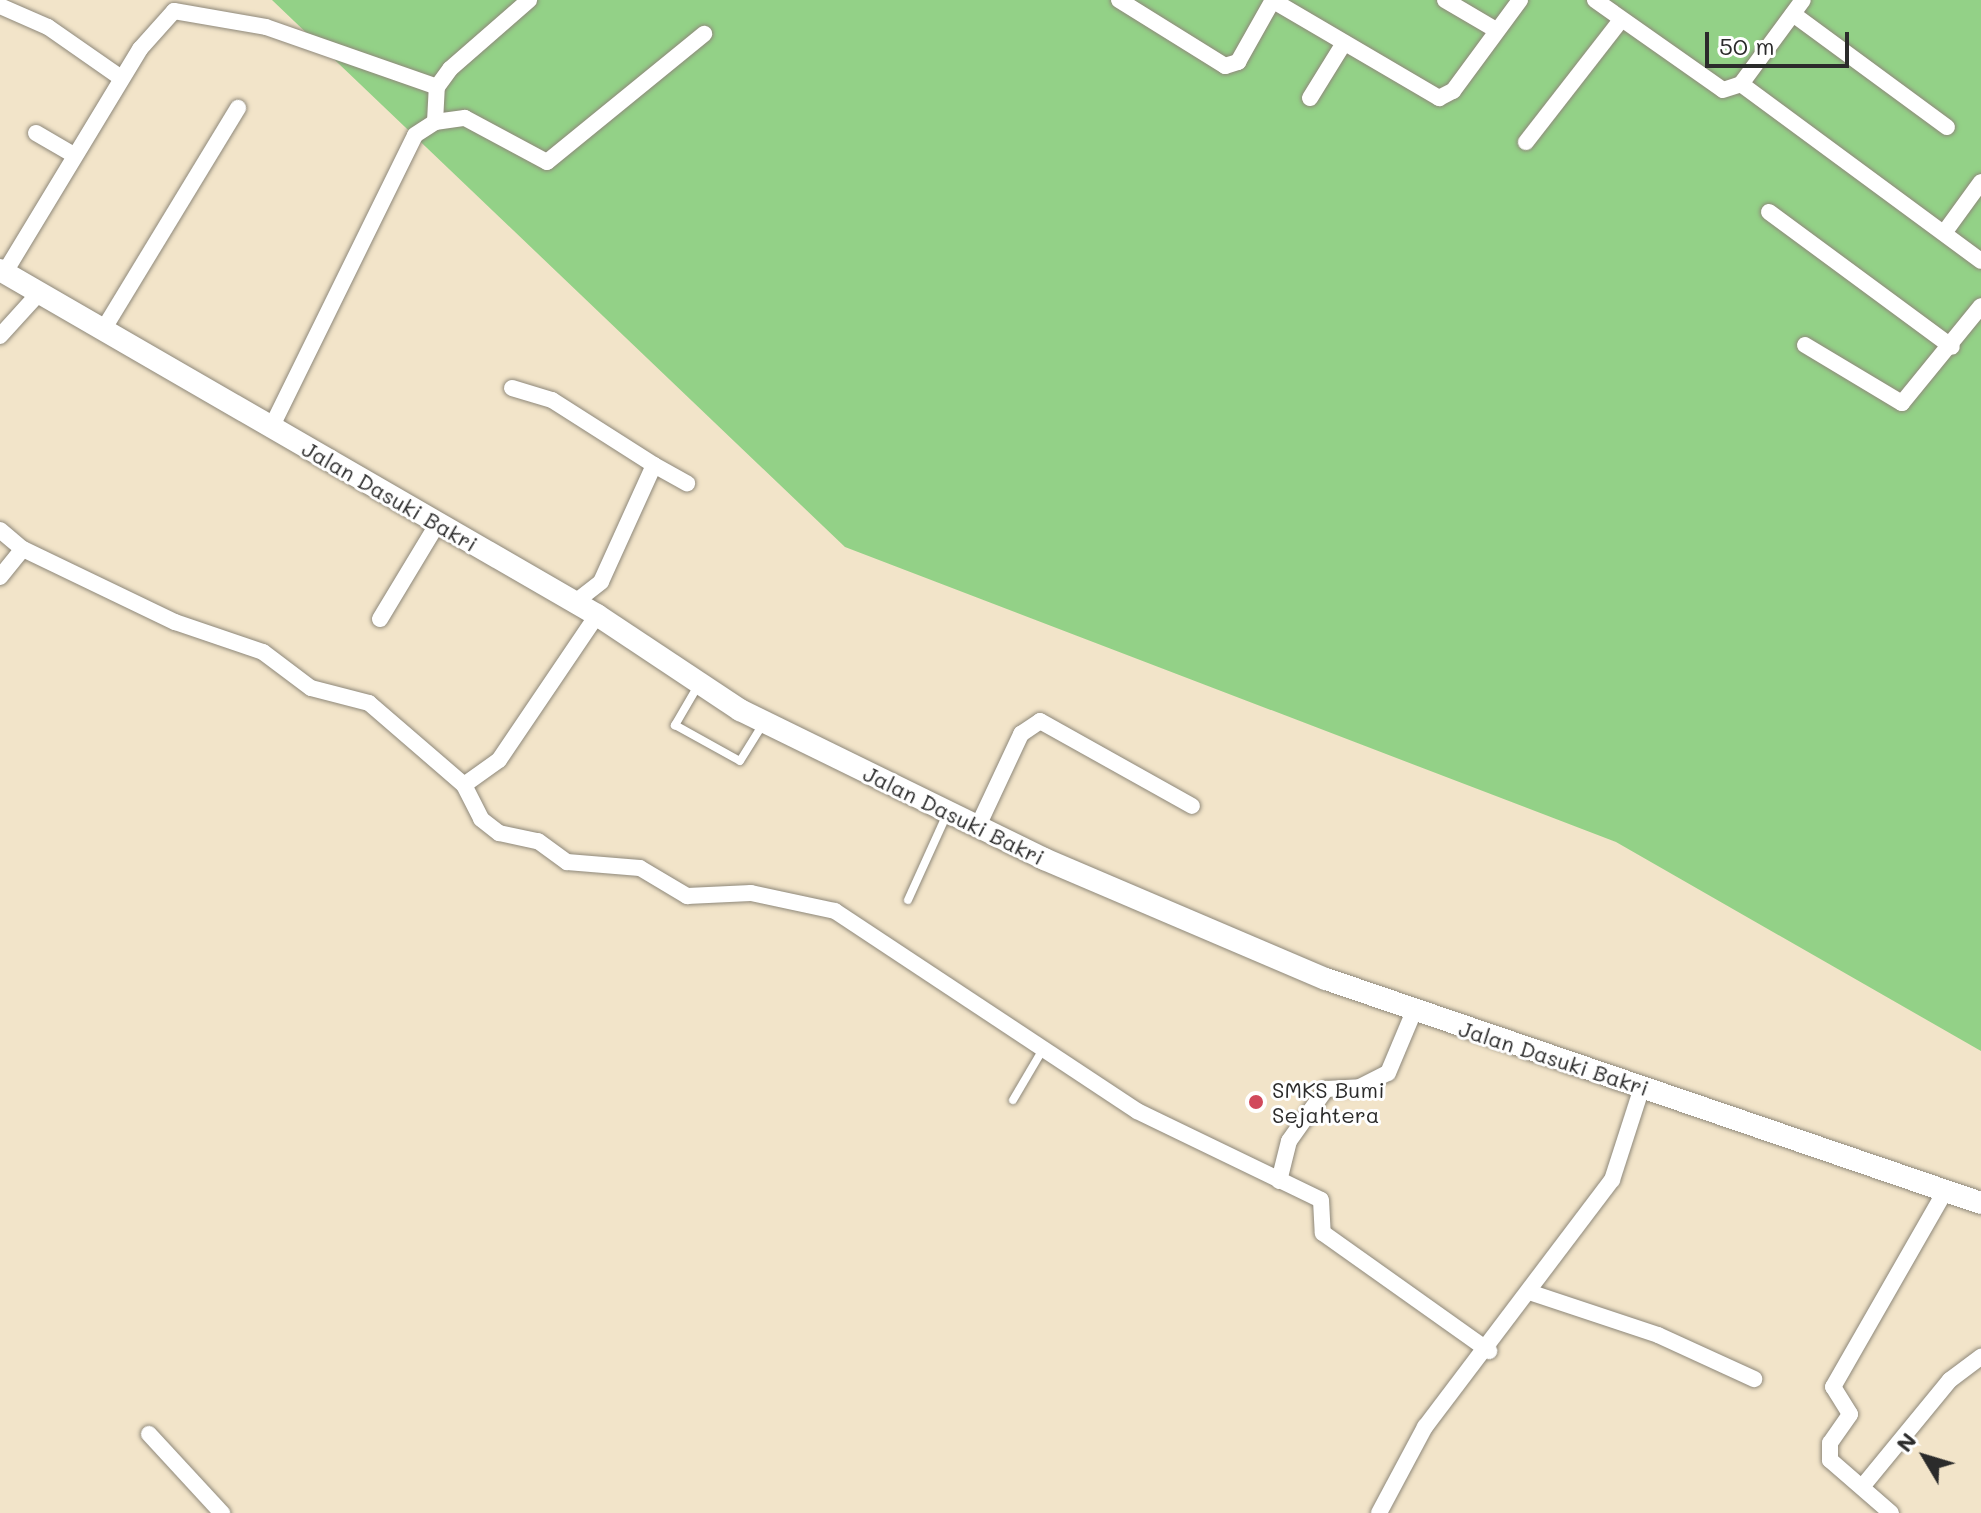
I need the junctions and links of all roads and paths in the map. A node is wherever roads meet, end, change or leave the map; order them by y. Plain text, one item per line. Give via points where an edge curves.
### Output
1 (529, 0) edge
2 (1119, 0) edge
3 (1272, 0) edge
4 (1445, 0) edge
5 (1520, 0) edge
6 (1595, 0) edge
7 (1803, 0) edge
8 (0, 6) edge
9 (1793, 14) junction
10 (1621, 20) junction
11 (1496, 30) junction
12 (704, 34) dead end
13 (1344, 43) junction
14 (121, 78) junction
15 (1741, 84) junction
16 (437, 87) junction
17 (1310, 98) dead end
18 (238, 108) dead end
19 (435, 122) junction
20 (1947, 127) dead end
21 (36, 133) dead end
22 (1526, 142) dead end
23 (74, 155) junction
24 (1981, 182) edge
25 (1769, 212) dead end
26 (1944, 233) junction
27 (1981, 261) edge
28 (2, 271) edge
29 (39, 293) junction
30 (1981, 306) edge
31 (103, 330) junction
32 (0, 336) edge
33 (1805, 345) dead end
34 (1952, 347) junction
35 (512, 388) dead end
36 (271, 428) junction
37 (654, 465) junction
38 (687, 483) dead end
39 (438, 523) junction
40 (0, 530) edge
41 (23, 549) junction
42 (0, 577) edge
43 (575, 602) junction
44 (597, 615) junction
45 (380, 619) dead end
46 (699, 683) junction
47 (764, 722) junction
48 (464, 785) junction
49 (1192, 806) dead end
50 (948, 811) junction
51 (978, 826) junction
52 (908, 900) dead end
53 (1414, 1011) junction
54 (1045, 1045) junction
55 (1642, 1087) junction
56 (1013, 1100) dead end
57 (1279, 1181) junction
58 (1946, 1190) junction
59 (1981, 1203) edge
60 (1532, 1293) junction
61 (1489, 1351) junction
62 (1981, 1357) edge
63 (1754, 1379) dead end
64 (149, 1434) dead end
65 (1862, 1487) junction
66 (222, 1513) edge
67 (1379, 1513) edge
68 (1891, 1513) edge

1 - 16 street via 463,53
2 - 3 street via 1225,66 1238,62
3 - 13 street
4 - 11 street
5 - 11 street
6 - 10 street
7 - 9 street
8 - 14 street via 48,27
9 - 15 street
9 - 20 street
10 - 15 street via 1723,90
10 - 22 street
11 - 13 street via 1453,91 1439,98
12 - 19 street via 547,162 474,120
13 - 17 street
14 - 16 street via 166,16 181,11 266,27
14 - 23 street
15 - 26 street
16 - 19 street
18 - 31 street
19 - 36 street via 407,147
21 - 23 street
23 - 28 street
24 - 26 street
25 - 34 street
26 - 27 street
28 - 29 main road, Jalan Dasuki Bakri
29 - 31 main road, Jalan Dasuki Bakri
29 - 32 street
30 - 34 street
31 - 36 main road, Jalan Dasuki Bakri
33 - 34 street via 1894,405 1912,397
35 - 37 street via 552,400
36 - 39 main road, Jalan Dasuki Bakri
37 - 38 street
37 - 43 street via 601,582
39 - 43 main road, Jalan Dasuki Bakri
39 - 45 street
40 - 41 street
41 - 42 street
41 - 48 street via 175,622 263,652 311,688 369,703
43 - 44 main road, Jalan Dasuki Bakri
44 - 46 main road, Jalan Dasuki Bakri
44 - 48 street via 499,760
46 - 47 main road, Jalan Dasuki Bakri
46 - 47 lane via 675,725 740,761
47 - 50 main road, Jalan Dasuki Bakri
48 - 54 street via 481,819 499,833 538,841 562,861 640,868 687,896 751,893 835,911
49 - 51 street via 1040,721 1021,734
50 - 51 main road, Jalan Dasuki Bakri
50 - 52 lane
51 - 53 main road, Jalan Dasuki Bakri via 1234,945
53 - 55 main road, Jalan Dasuki Bakri
53 - 57 street via 1388,1073 1360,1087 1326,1089 1289,1141
54 - 56 lane
54 - 57 street via 1137,1111
55 - 58 main road, Jalan Dasuki Bakri
55 - 60 street via 1612,1180
57 - 61 street via 1321,1200 1323,1233
58 - 59 main road, Jalan Dasuki Bakri
58 - 65 street via 1833,1385 1850,1414 1828,1456
60 - 61 street
60 - 63 street via 1658,1335
61 - 67 street via 1413,1445
62 - 65 street via 1950,1380
64 - 66 street
65 - 68 street

